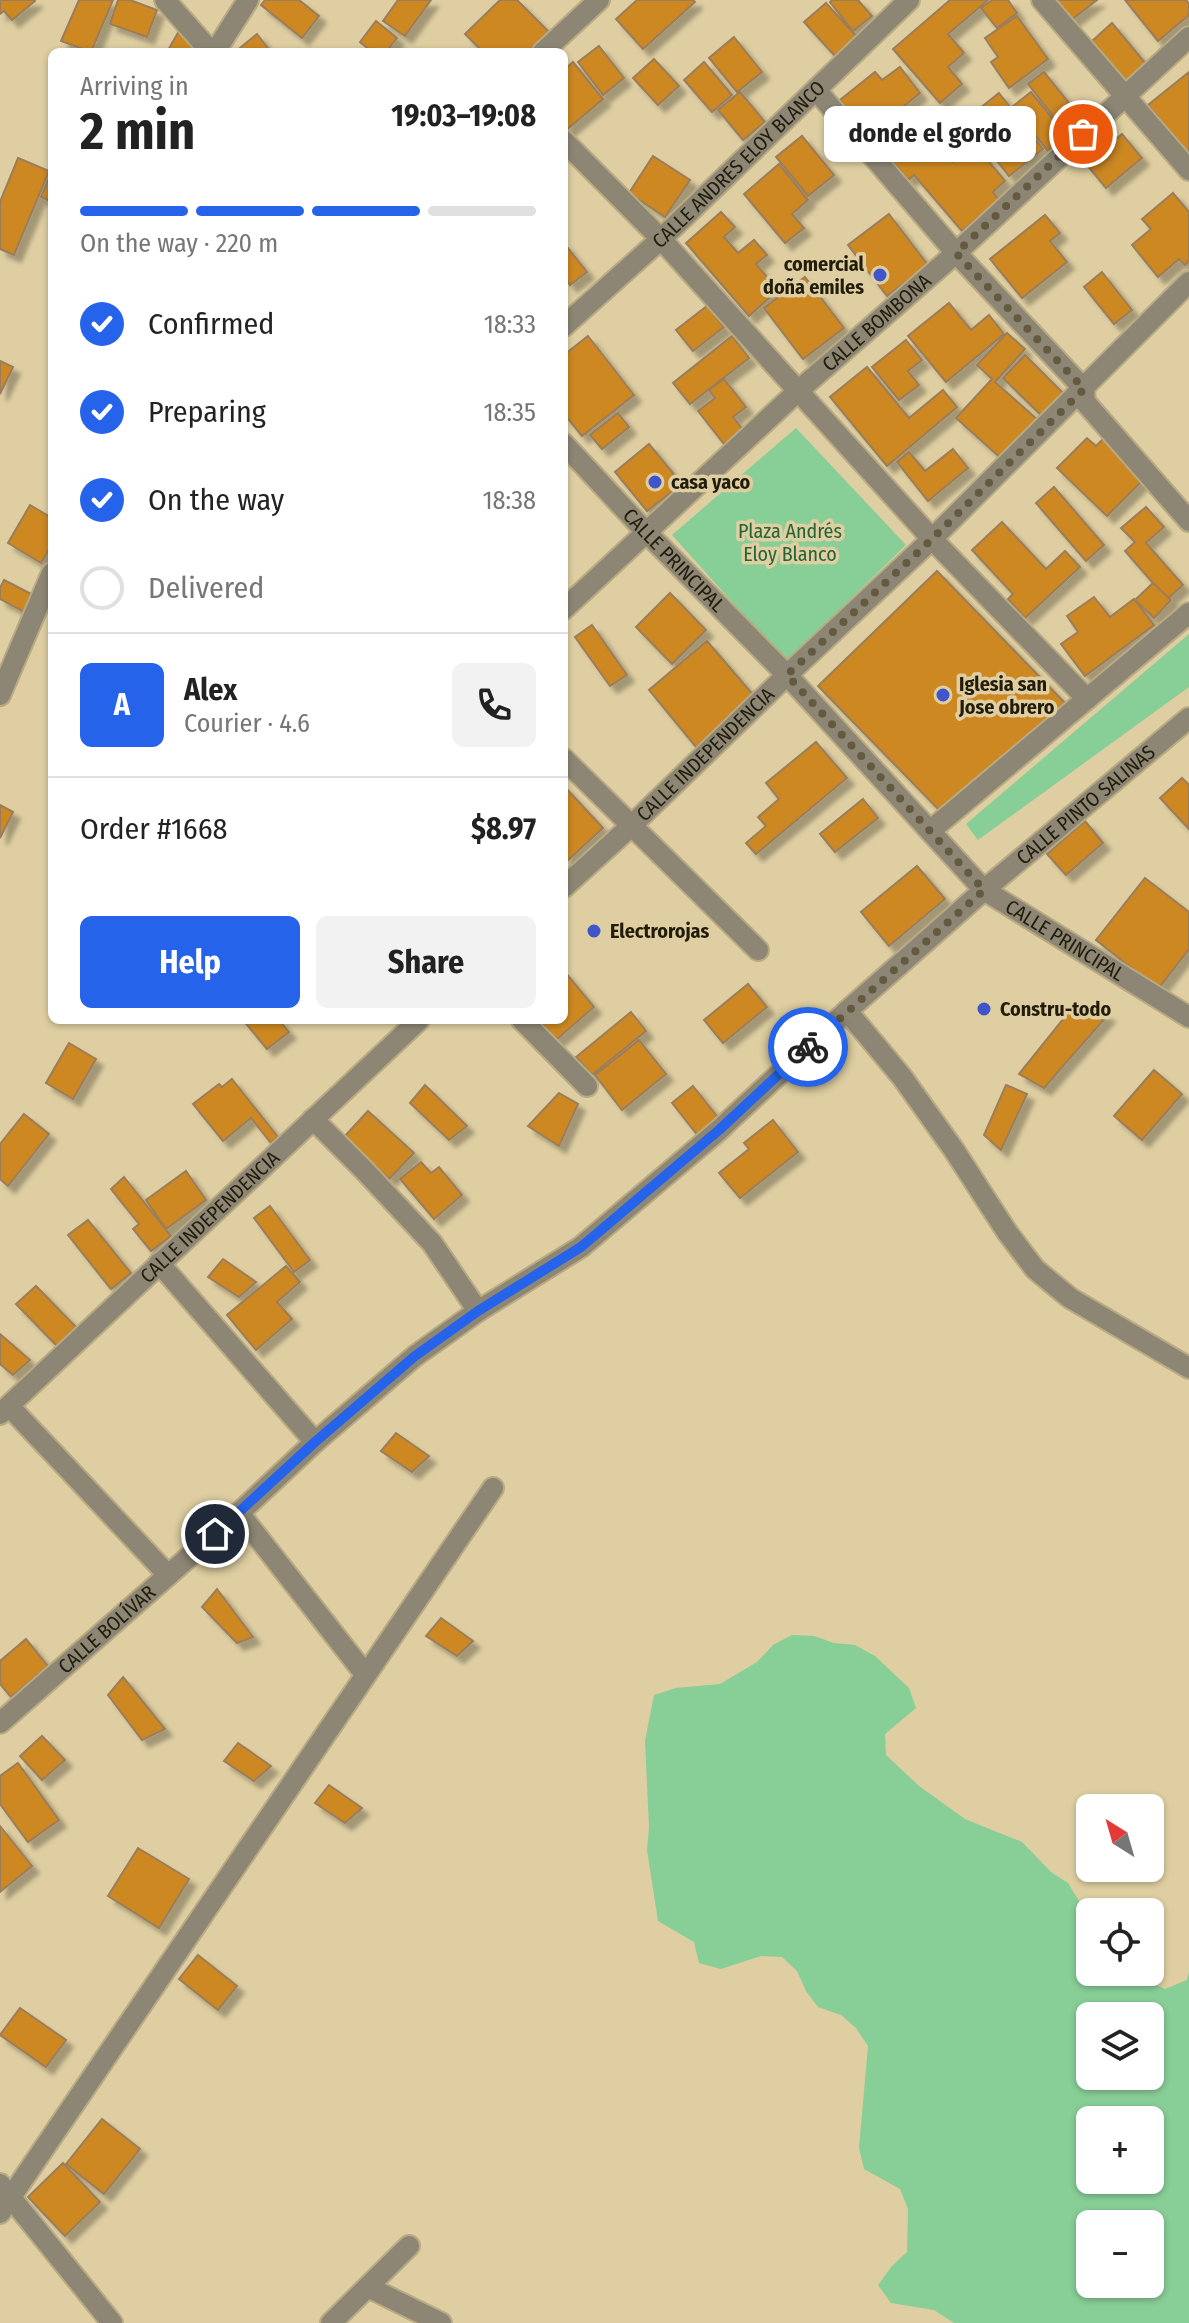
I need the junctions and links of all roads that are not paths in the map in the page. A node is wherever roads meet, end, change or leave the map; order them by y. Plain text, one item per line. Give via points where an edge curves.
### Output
1 (165, 0) edge
2 (248, 0) edge
3 (599, 0) edge
4 (909, 0) edge
5 (1042, 0) edge
6 (1189, 37) edge
7 (209, 48) edge
8 (216, 48) edge
9 (547, 48) edge
10 (816, 90) junction
11 (1125, 95) junction
12 (568, 145) edge
13 (1189, 170) edge
14 (661, 239) junction
15 (956, 253) junction
16 (1189, 282) edge
17 (568, 322) edge
18 (1084, 389) junction
19 (798, 391) junction
20 (568, 448) edge
21 (1189, 521) edge
22 (646, 532) junction
23 (932, 539) junction
24 (48, 582) edge
25 (568, 605) edge
26 (1189, 613) edge
27 (787, 675) junction
28 (0, 695) edge
29 (1087, 699) junction
30 (1189, 718) edge
31 (568, 763) edge
32 (630, 827) junction
33 (930, 831) junction
34 (568, 883) edge
35 (984, 890) junction
36 (758, 950) dead end
37 (847, 1011) junction
38 (1189, 1017) edge
39 (415, 1024) edge
40 (526, 1024) edge
41 (587, 1086) dead end
42 (313, 1119) junction
43 (159, 1263) junction
44 (478, 1311) junction
45 (1189, 1368) edge
46 (4, 1410) edge
47 (315, 1442) junction
48 (493, 1488) dead end
49 (239, 1513) junction
50 (168, 1575) junction
51 (365, 1674) junction
52 (3, 1714) edge
53 (4, 2198) edge
54 (409, 2246) dead end
55 (368, 2287) junction
56 (112, 2323) edge
57 (331, 2323) edge
58 (441, 2323) edge

1 - 7 street
2 - 8 street
3 - 9 street
4 - 10 street, CALLE ANDRES ELOY BLANCO
5 - 11 street
6 - 11 street, CALLE BOMBONA
10 - 14 street, CALLE ANDRES ELOY BLANCO
10 - 15 street
11 - 13 street
11 - 15 street, CALLE BOMBONA
12 - 14 street
14 - 17 street, CALLE ANDRES ELOY BLANCO
14 - 19 street
15 - 18 street
15 - 19 street, CALLE BOMBONA
16 - 18 street, CALLE INDEPENDENCIA
18 - 21 street via 1085,402
18 - 23 street, CALLE INDEPENDENCIA
19 - 22 street, CALLE BOMBONA
19 - 23 street
20 - 22 street, CALLE PRINCIPAL
22 - 25 street, CALLE BOMBONA
22 - 27 street, CALLE PRINCIPAL
23 - 27 street, CALLE INDEPENDENCIA
23 - 29 street
24 - 28 street
26 - 29 street
27 - 32 street, CALLE INDEPENDENCIA
27 - 33 street, CALLE PRINCIPAL
29 - 33 street
30 - 35 street, CALLE PINTO SALINAS
31 - 32 street
32 - 34 street, CALLE INDEPENDENCIA
32 - 36 street
33 - 35 street, CALLE PRINCIPAL
35 - 37 street, CALLE BOLÍVAR
35 - 38 street, CALLE PRINCIPAL
37 - 44 street, CALLE BOLÍVAR via 719,1130 581,1247
37 - 45 street via 902,1077 1035,1269 1070,1298
39 - 42 street, CALLE INDEPENDENCIA
40 - 41 street
42 - 43 street, CALLE INDEPENDENCIA
42 - 44 street via 432,1243
43 - 46 street, CALLE INDEPENDENCIA
43 - 47 street
44 - 47 street, CALLE BOLÍVAR via 415,1356
46 - 50 street
47 - 49 street, CALLE BOLÍVAR
48 - 51 street
49 - 50 street, CALLE BOLÍVAR
49 - 51 street
50 - 52 street, CALLE BOLÍVAR
51 - 53 street
53 - 56 street
54 - 55 street
55 - 57 street
55 - 58 street

